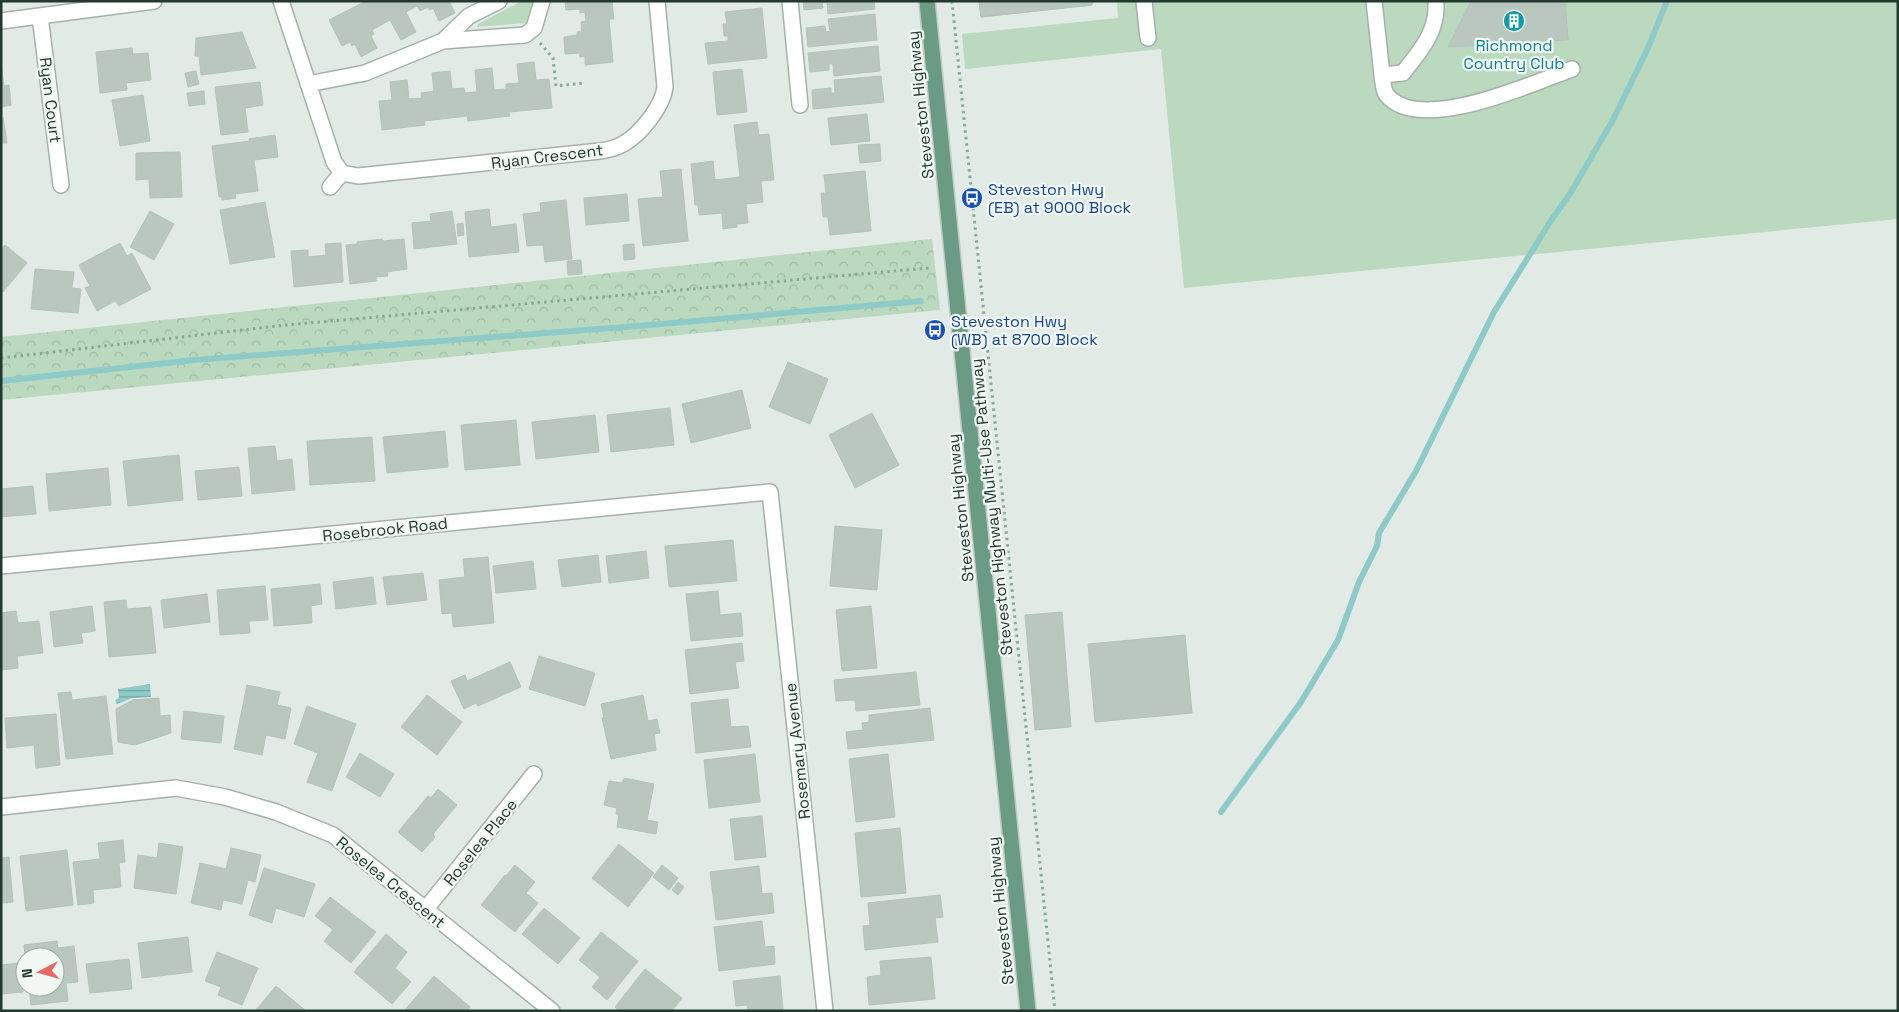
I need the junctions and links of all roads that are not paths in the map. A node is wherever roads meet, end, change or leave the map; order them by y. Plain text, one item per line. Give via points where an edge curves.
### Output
1 (154, 1) edge
2 (281, 1) edge
3 (499, 1) edge
4 (542, 1) edge
5 (657, 1) edge
6 (790, 1) edge
7 (927, 1) edge
8 (1144, 1) edge
9 (1374, 1) edge
10 (1436, 5) dead end
11 (40, 16) junction
12 (1, 21) edge
13 (1148, 38) dead end
14 (442, 41) junction
15 (1572, 69) dead end
16 (1382, 75) junction
17 (308, 84) junction
18 (800, 105) dead end
19 (342, 173) junction
20 (61, 185) dead end
21 (330, 187) dead end
22 (770, 492) joint
23 (1, 566) edge
24 (534, 774) dead end
25 (1, 807) edge
26 (425, 910) junction
27 (552, 1011) edge
28 (825, 1011) edge
29 (1028, 1011) edge

1 - 11 street
2 - 17 street
3 - 14 street via 470,16
4 - 14 street via 537,23 530,33
5 - 19 street, Ryan Crescent via 664,96 653,114 624,143 608,150 591,152 358,176
6 - 18 street
7 - 29 main road, Steveston Highway
8 - 13 street
9 - 16 street
10 - 16 street via 1430,36 1403,73
11 - 12 street
11 - 20 street, Ryan Court
14 - 17 street via 365,73
15 - 16 street via 1486,100 1446,109 1421,110 1399,106 1385,93
17 - 19 street via 330,153
19 - 21 street
22 - 23 street, Rosebrook Road
22 - 28 street, Rosemary Avenue
24 - 26 street, Roselea Place
25 - 26 street, Roselea Crescent via 176,788 225,797 276,812 333,835
26 - 27 street, Roselea Crescent

